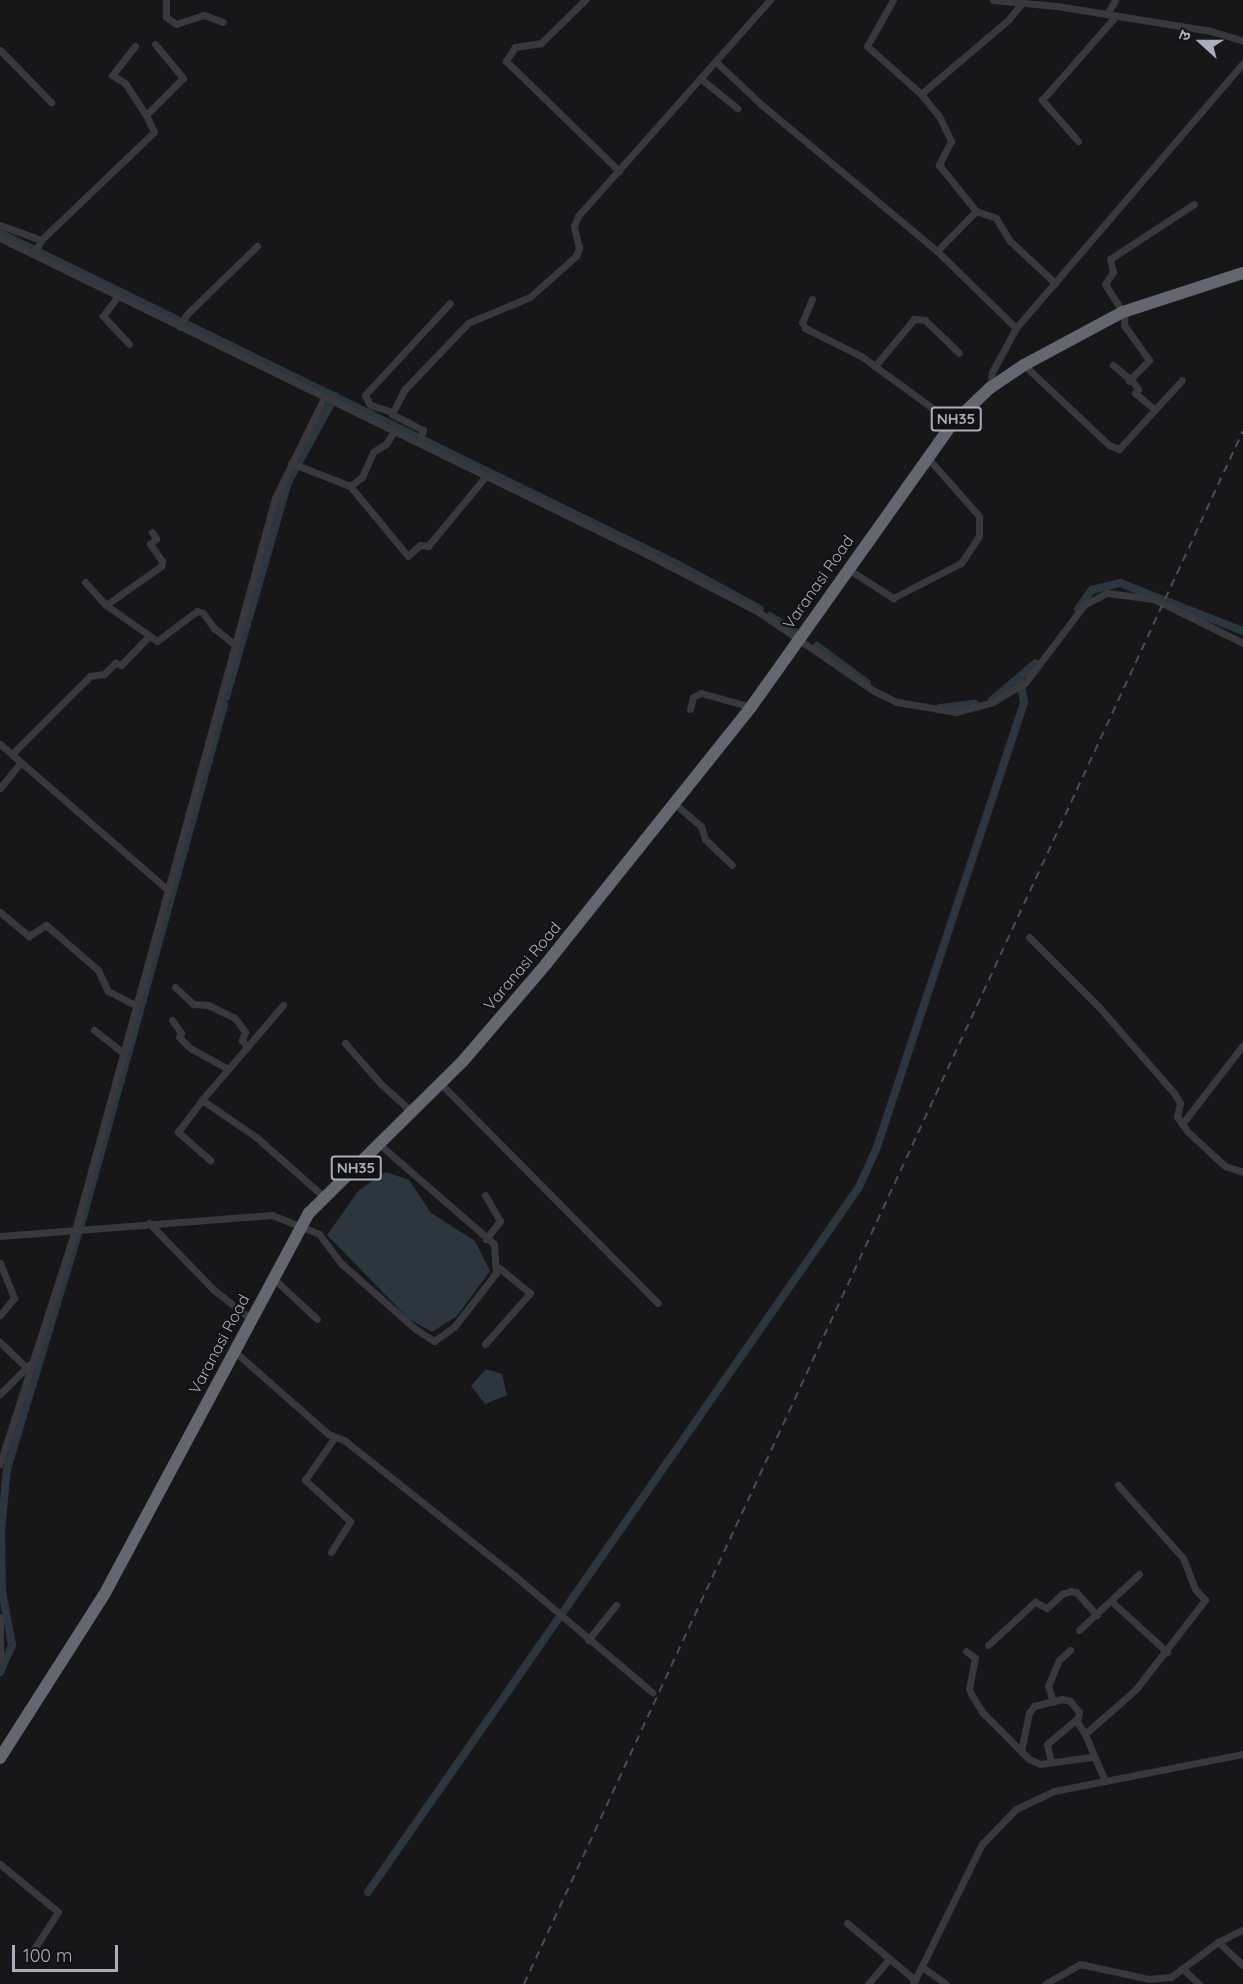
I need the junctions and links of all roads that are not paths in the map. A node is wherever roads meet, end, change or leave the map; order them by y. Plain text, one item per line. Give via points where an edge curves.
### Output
1 (166, 0) edge
2 (585, 0) edge
3 (770, 0) edge
4 (893, 0) edge
5 (993, 0) edge
6 (1115, 0) edge
7 (1022, 3) junction
8 (1111, 16) junction
9 (223, 22) dead end
10 (1243, 41) edge
11 (155, 44) dead end
12 (135, 46) dead end
13 (0, 50) edge
14 (715, 61) junction
15 (1243, 63) edge
16 (700, 78) junction
17 (921, 93) junction
18 (51, 102) dead end
19 (737, 108) dead end
20 (146, 115) junction
21 (1078, 141) dead end
22 (619, 171) junction
23 (1194, 204) dead end
24 (976, 211) junction
25 (0, 225) edge
26 (0, 238) edge
27 (41, 241) junction
28 (257, 246) dead end
29 (937, 251) junction
30 (35, 253) junction
31 (1243, 273) edge
32 (1055, 283) junction
33 (118, 296) junction
34 (812, 299) dead end
35 (450, 303) dead end
36 (1124, 311) junction
37 (181, 325) junction
38 (1016, 328) junction
39 (129, 344) dead end
40 (959, 353) dead end
41 (1113, 364) dead end
42 (1024, 365) junction
43 (875, 366) junction
44 (1182, 380) dead end
45 (1130, 381) junction
46 (990, 388) junction
47 (330, 400) junction
48 (1154, 409) junction
49 (392, 412) junction
50 (953, 423) junction
51 (394, 431) junction
52 (419, 441) junction
53 (927, 457) junction
54 (295, 467) junction
55 (486, 476) junction
56 (350, 486) junction
57 (152, 532) dead end
58 (848, 568) junction
59 (85, 582) dead end
60 (106, 605) junction
61 (802, 635) junction
62 (148, 638) junction
63 (1243, 643) edge
64 (236, 645) junction
65 (751, 707) junction
66 (690, 709) dead end
67 (0, 744) edge
68 (12, 754) junction
69 (21, 762) junction
70 (0, 788) edge
71 (674, 802) junction
72 (732, 865) dead end
73 (168, 890) junction
74 (0, 912) edge
75 (1029, 937) dead end
76 (175, 987) dead end
77 (136, 1005) junction
78 (282, 1005) dead end
79 (172, 1020) dead end
80 (94, 1030) dead end
81 (345, 1043) dead end
82 (1243, 1046) edge
83 (247, 1047) junction
84 (122, 1052) junction
85 (228, 1069) junction
86 (441, 1084) junction
87 (202, 1100) junction
88 (413, 1113) junction
89 (1182, 1124) junction
90 (380, 1146) junction
91 (210, 1160) dead end
92 (1243, 1172) edge
93 (485, 1195) dead end
94 (324, 1197) junction
95 (149, 1223) junction
96 (299, 1228) junction
97 (76, 1230) junction
98 (0, 1236) edge
99 (486, 1239) junction
100 (0, 1263) edge
101 (499, 1268) junction
102 (273, 1277) junction
103 (658, 1303) dead end
104 (0, 1315) edge
105 (251, 1319) junction
106 (318, 1319) dead end
107 (0, 1342) edge
108 (485, 1344) dead end
109 (234, 1351) junction
110 (33, 1361) junction
111 (27, 1368) junction
112 (0, 1394) edge
113 (335, 1437) junction
114 (0, 1464) edge
115 (1118, 1485) dead end
116 (331, 1552) dead end
117 (1139, 1574) dead end
118 (1111, 1601) junction
119 (616, 1605) dead end
120 (1097, 1615) junction
121 (0, 1617) edge
122 (1079, 1630) dead end
123 (588, 1640) junction
124 (988, 1645) dead end
125 (1070, 1650) dead end
126 (966, 1651) dead end
127 (1167, 1652) junction
128 (0, 1659) edge
129 (652, 1692) dead end
130 (1053, 1702) junction
131 (1077, 1719) junction
132 (1084, 1734) junction
133 (1022, 1751) junction
134 (1243, 1754) edge
135 (1092, 1757) junction
136 (0, 1758) edge
137 (1051, 1762) junction
138 (1105, 1781) junction
139 (0, 1864) edge
140 (847, 1923) dead end
141 (1243, 1929) edge
142 (1218, 1942) junction
143 (28, 1958) dead end
144 (889, 1959) junction
145 (1243, 1965) edge
146 (922, 1967) junction
147 (1185, 1971) junction
148 (913, 1980) edge
149 (1050, 1983) edge
150 (868, 1984) edge
151 (946, 1984) edge
152 (1199, 1984) edge

1 - 9 street via 166,17 176,24 201,15
2 - 22 street via 541,43 512,48 506,61
3 - 14 street
4 - 17 street via 867,46
5 - 7 street
6 - 8 street
7 - 8 street
7 - 17 street via 1009,19
8 - 10 street via 1211,31
8 - 21 street via 1042,100
11 - 20 street via 183,78
12 - 20 street via 112,75 125,83
13 - 18 street
14 - 16 street
14 - 29 street
15 - 32 street
16 - 19 street
16 - 22 street
17 - 24 street via 950,136 939,165
20 - 27 street via 152,135
22 - 49 street via 575,221 579,248 576,256 531,297 462,328 405,389
23 - 36 street via 1110,259 1113,272 1105,284
24 - 29 street
24 - 32 street via 996,218 1010,241
25 - 27 street
26 - 30 street
27 - 30 street
28 - 37 street via 186,315
29 - 38 street
30 - 33 street
31 - 36 highway, Varanasi Road / NH35
32 - 38 street
33 - 37 street
33 - 39 street via 103,316
34 - 43 street via 802,322 805,328
35 - 49 street via 365,395 370,405
36 - 42 highway, Varanasi Road / NH35
36 - 45 street via 1124,325 1149,360
37 - 47 street
38 - 46 street via 992,372
40 - 43 street via 925,320 914,319
41 - 45 street
42 - 46 highway, Varanasi Road / NH35
42 - 48 street via 1114,448 1125,447
43 - 50 street
44 - 48 street
45 - 48 street via 1138,389 1135,393
46 - 50 highway, Varanasi Road / NH35
47 - 51 street
47 - 54 street
49 - 52 street via 423,432
50 - 53 highway, Varanasi Road / NH35
51 - 52 street
51 - 56 street via 386,444 373,452 362,477
52 - 55 street
53 - 58 highway, Varanasi Road / NH35
53 - 58 street via 979,516 979,536 961,563 892,598
54 - 56 street
54 - 64 street via 273,506
55 - 56 street via 428,546 420,545 408,556
55 - 61 street
57 - 60 street via 156,539 150,544 162,561 161,566
58 - 61 highway, Varanasi Road / NH35
59 - 60 street
60 - 62 street
61 - 63 street via 874,691 910,706 961,711 990,703 1022,685 1084,605 1107,593 1154,599
61 - 65 highway, Varanasi Road / NH35
62 - 64 street via 162,640 197,611
62 - 68 street via 121,665 115,663 104,674 90,676
64 - 73 street
65 - 66 street via 701,693 693,697
65 - 71 highway, Varanasi Road / NH35
67 - 68 street
68 - 69 street
69 - 70 street
69 - 73 street
71 - 72 street via 701,826 705,839
71 - 86 highway, Varanasi Road / NH35 via 553,955
73 - 77 street
74 - 77 street via 29,936 44,925 49,927 98,970 108,990
75 - 89 street via 1099,1007 1178,1097 1177,1114
76 - 83 street via 193,1004 208,1005 235,1018 245,1032 242,1040
77 - 84 street
78 - 83 street
79 - 85 street via 181,1033 179,1037 190,1048
80 - 84 street
81 - 88 street
82 - 89 street
83 - 85 street
84 - 97 street
85 - 87 street
86 - 88 highway, Varanasi Road / NH35
86 - 103 street
87 - 91 street via 178,1132
87 - 94 street via 256,1137
88 - 90 highway, Varanasi Road / NH35
89 - 92 street via 1225,1166
90 - 94 highway, Varanasi Road / NH35
90 - 99 street
93 - 99 street via 500,1221
94 - 96 highway, Varanasi Road / NH35
95 - 96 street via 266,1214
95 - 97 street
95 - 105 street via 214,1290
96 - 101 street via 319,1234 342,1264 434,1341 454,1327
96 - 102 highway, Varanasi Road / NH35
97 - 98 street
97 - 110 street
99 - 101 street via 494,1244
100 - 104 street via 14,1298
101 - 108 street via 530,1291
102 - 105 highway, Varanasi Road / NH35
102 - 106 street
105 - 109 highway, Varanasi Road / NH35
107 - 111 street
109 - 113 street
109 - 136 highway, Varanasi Road / NH35 via 104,1595
110 - 111 street
110 - 114 street
111 - 112 street
113 - 116 street via 305,1480 350,1521
113 - 123 street via 344,1440 558,1611
115 - 127 street via 1183,1558 1195,1589 1205,1600
117 - 118 street
118 - 120 street
118 - 127 street
119 - 123 street
120 - 122 street
120 - 124 street via 1071,1591 1047,1608 1035,1602
121 - 128 street
123 - 129 street
125 - 130 street via 1059,1660 1048,1686
126 - 133 street via 975,1658 971,1694 983,1713
127 - 132 street via 1129,1696
130 - 131 street via 1070,1701 1079,1712
130 - 133 street via 1030,1710
131 - 132 street
131 - 137 street via 1047,1744
132 - 135 street
133 - 137 street via 1035,1763
134 - 138 street
135 - 137 street
135 - 138 street
138 - 146 street via 1054,1791 1016,1809 996,1828 982,1844
139 - 143 street via 58,1912
140 - 144 street
141 - 142 street
142 - 145 street
142 - 147 street
144 - 148 street
144 - 150 street
146 - 148 street
146 - 151 street
147 - 149 street via 1149,1979 1080,1964
147 - 152 street

